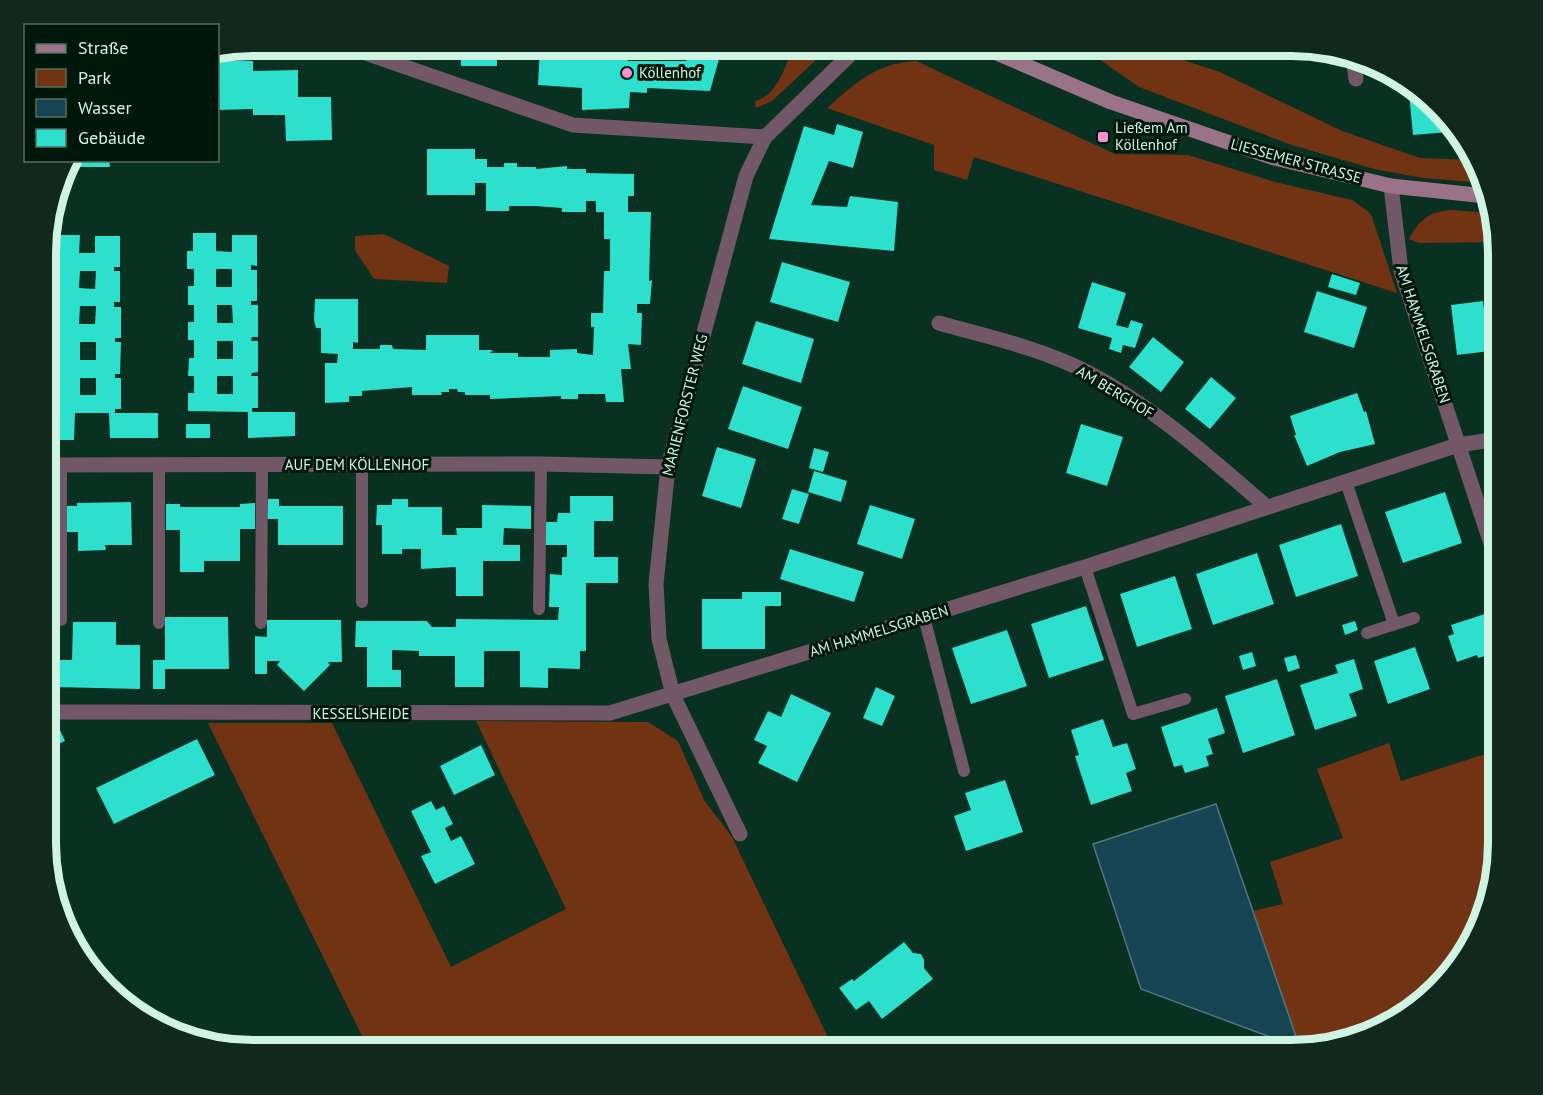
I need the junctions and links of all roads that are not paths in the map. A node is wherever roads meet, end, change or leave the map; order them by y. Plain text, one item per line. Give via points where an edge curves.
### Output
1 (374, 56) edge
2 (849, 56) edge
3 (1004, 56) edge
4 (1354, 66) edge
5 (1356, 79) dead end
6 (765, 137) junction
7 (1390, 186) junction
8 (1479, 195) edge
9 (939, 323) dead end
10 (1487, 441) edge
11 (1458, 445) junction
12 (541, 464) junction
13 (56, 465) edge
14 (362, 465) junction
15 (159, 466) junction
16 (262, 466) junction
17 (668, 467) junction
18 (1346, 482) junction
19 (1267, 507) junction
20 (56, 509) edge
21 (1487, 532) edge
22 (1085, 567) junction
23 (362, 602) dead end
24 (539, 609) dead end
25 (924, 617) junction
26 (1414, 618) dead end
27 (61, 620) dead end
28 (159, 623) dead end
29 (261, 623) dead end
30 (1394, 624) junction
31 (1367, 633) dead end
32 (673, 695) junction
33 (1185, 699) dead end
34 (56, 712) edge
35 (964, 771) dead end
36 (740, 834) dead end

1 - 6 street via 573,125
2 - 6 street, MARIENFORSTER WEG
3 - 7 street, LIESSEMER STRASSE via 1111,102 1271,157
4 - 5 street
6 - 17 street, MARIENFORSTER WEG via 746,176
7 - 8 street, LIESSEMER STRASSE
7 - 11 street, AM HAMMELSGRABEN via 1401,271
9 - 19 street, AM BERGHOF via 1030,349 1086,371 1146,407
10 - 11 street, AM HAMMELSGRABEN
11 - 18 street, AM HAMMELSGRABEN
11 - 21 street, AM HAMMELSGRABEN
12 - 14 street, AUF DEM KÖLLENHOF
12 - 17 street, AUF DEM KÖLLENHOF
12 - 24 lane
13 - 15 street, AUF DEM KÖLLENHOF
14 - 16 street, AUF DEM KÖLLENHOF
14 - 23 lane
15 - 16 street, AUF DEM KÖLLENHOF
15 - 28 lane
16 - 29 lane
17 - 32 street, MARIENFORSTER WEG via 656,584 660,639
18 - 19 street, AM HAMMELSGRABEN
18 - 30 lane
19 - 22 street, AM HAMMELSGRABEN
20 - 27 lane
22 - 25 street, AM HAMMELSGRABEN
22 - 33 lane via 1133,714
25 - 32 street, AM HAMMELSGRABEN
25 - 35 lane
26 - 30 lane
30 - 31 lane
32 - 34 street, KESSELSHEIDE via 610,713
32 - 36 street, MARIENFORSTER WEG

